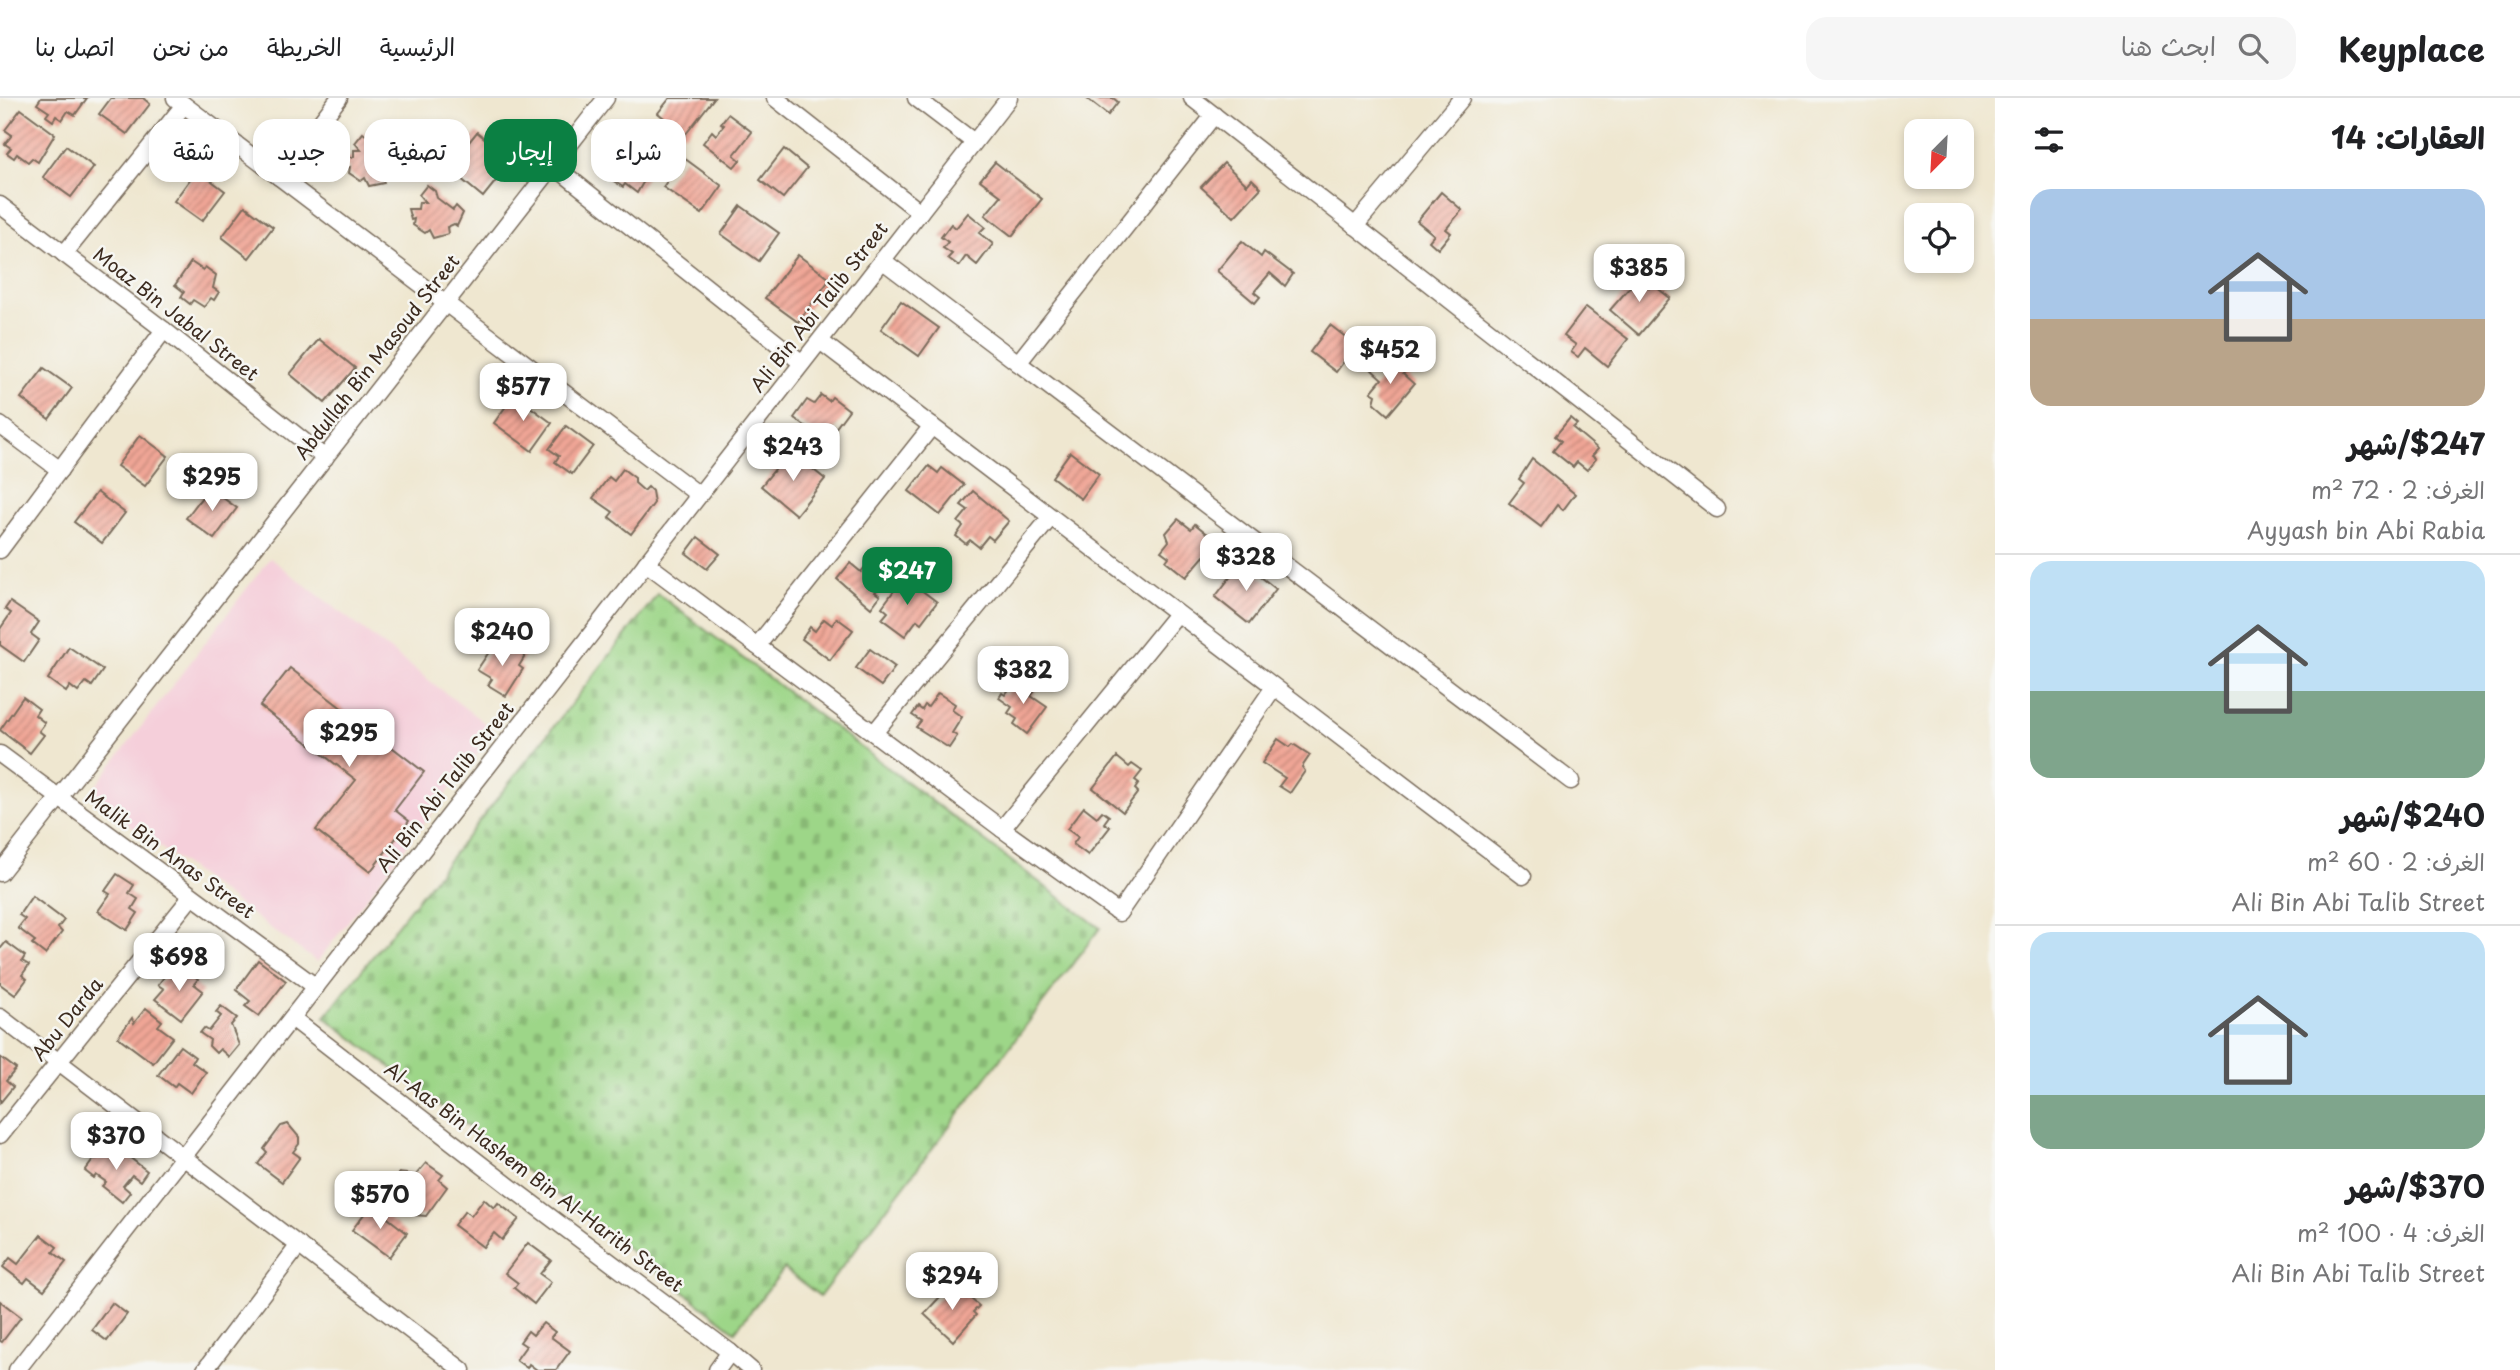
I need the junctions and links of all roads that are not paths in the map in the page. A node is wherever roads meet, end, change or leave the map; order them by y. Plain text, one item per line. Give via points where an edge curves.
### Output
1 (339, 98) edge
2 (606, 98) edge
3 (775, 98) edge
4 (916, 98) edge
5 (1009, 98) edge
6 (1192, 98) edge
7 (1462, 98) edge
8 (180, 101) edge
9 (1214, 115) junction
10 (323, 119) edge
11 (577, 135) edge
12 (974, 142) junction
13 (253, 157) edge
14 (286, 182) edge
15 (541, 182) edge
16 (575, 182) edge
17 (0, 205) edge
18 (920, 212) junction
19 (1355, 226) junction
20 (64, 254) junction
21 (882, 260) junction
22 (446, 303) junction
23 (164, 330) junction
24 (820, 341) junction
25 (802, 363) junction
26 (1018, 363) junction
27 (0, 425) edge
28 (932, 426) junction
29 (325, 458) junction
30 (60, 470) junction
31 (699, 495) junction
32 (1717, 509) dead end
33 (1051, 517) junction
34 (0, 550) edge
35 (646, 563) junction
36 (1177, 614) junction
37 (757, 646) junction
38 (1274, 687) junction
39 (874, 733) junction
40 (0, 754) edge
41 (1571, 781) dead end
42 (59, 798) junction
43 (1002, 829) junction
44 (0, 873) edge
45 (1523, 876) dead end
46 (192, 896) junction
47 (316, 987) junction
48 (0, 1017) edge
49 (292, 1018) junction
50 (59, 1062) junction
51 (0, 1135) edge
52 (183, 1157) junction
53 (299, 1245) junction
54 (730, 1352) junction
55 (17, 1370) edge
56 (205, 1370) edge
57 (462, 1370) edge
58 (717, 1370) edge
59 (751, 1370) edge

1 - 10 street
2 - 11 street, Abdullah Bin Masoud Street
3 - 18 street
4 - 12 street
5 - 12 street, Ali Bin Abi Talib Street
6 - 9 street
7 - 19 street
8 - 13 street
8 - 20 street
9 - 19 street
9 - 26 street
12 - 18 street, Ali Bin Abi Talib Street
14 - 22 street
15 - 22 street, Abdullah Bin Masoud Street
16 - 25 street
17 - 20 street, Moaz Bin Jabal Street
18 - 21 street, Ali Bin Abi Talib Street
19 - 32 street
20 - 23 street, Moaz Bin Jabal Street
21 - 24 street, Ali Bin Abi Talib Street
21 - 26 street
22 - 29 street, Abdullah Bin Masoud Street
22 - 31 street
23 - 29 street, Moaz Bin Jabal Street
23 - 30 street
24 - 25 street, Ali Bin Abi Talib Street
24 - 28 street
25 - 31 street, Ali Bin Abi Talib Street
26 - 41 street
27 - 30 street
28 - 33 street
28 - 37 street
29 - 42 street, Abdullah Bin Masoud Street
30 - 34 street
31 - 35 street, Ali Bin Abi Talib Street
33 - 36 street
33 - 39 street
35 - 37 street
35 - 47 street, Ali Bin Abi Talib Street
36 - 38 street
36 - 43 street
37 - 39 street
38 - 43 street via 1119,913
38 - 45 street
39 - 43 street
40 - 42 street, Malik Bin Anas Street
42 - 44 street, Abdullah Bin Masoud Street
42 - 46 street, Malik Bin Anas Street
46 - 47 street, Malik Bin Anas Street
46 - 50 street, Abu Darda
47 - 49 street, Ali Bin Abi Talib Street
48 - 50 street
49 - 52 street, Ali Bin Abi Talib Street
49 - 54 street, Al-Aas Bin Hashem Bin Al-Harith Street
50 - 51 street, Abu Darda
50 - 52 street
52 - 53 street
52 - 55 street, Ali Bin Abi Talib Street
53 - 56 street
53 - 57 street
54 - 58 street
54 - 59 street, Al-Aas Bin Hashem Bin Al-Harith Street

